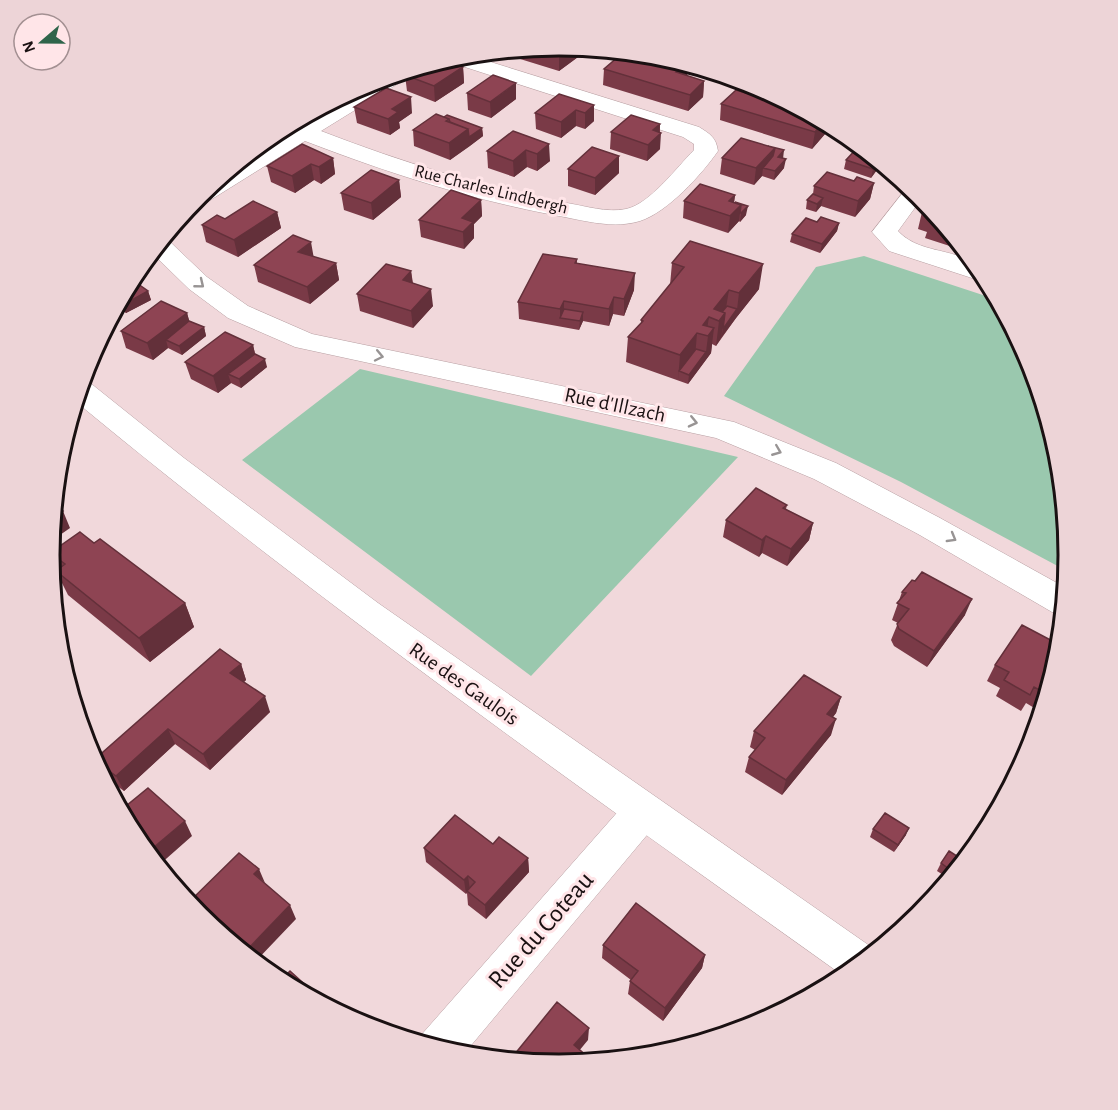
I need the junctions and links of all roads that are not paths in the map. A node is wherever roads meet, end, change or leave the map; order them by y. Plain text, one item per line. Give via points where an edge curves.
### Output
1 (472, 63) edge
2 (357, 99) edge
3 (303, 132) junction
4 (240, 171) edge
5 (909, 199) edge
6 (164, 250) edge
7 (967, 268) edge
8 (86, 395) edge
9 (1056, 598) edge
10 (643, 811) junction
11 (854, 958) edge
12 (446, 1041) edge

1 - 3 street, Rue Charles Lindbergh via 691,132 705,141 706,151 650,208 631,216 608,217 537,206 376,161
2 - 3 street
3 - 4 street
5 - 7 street via 885,232 898,246
6 -> 9 street, Rue d'Illzach via 198,283 238,312 305,341 723,429 825,471
8 - 10 street, Rue des Gaulois via 371,618
10 - 11 street, Rue des Gaulois
10 - 12 street, Rue du Coteau

